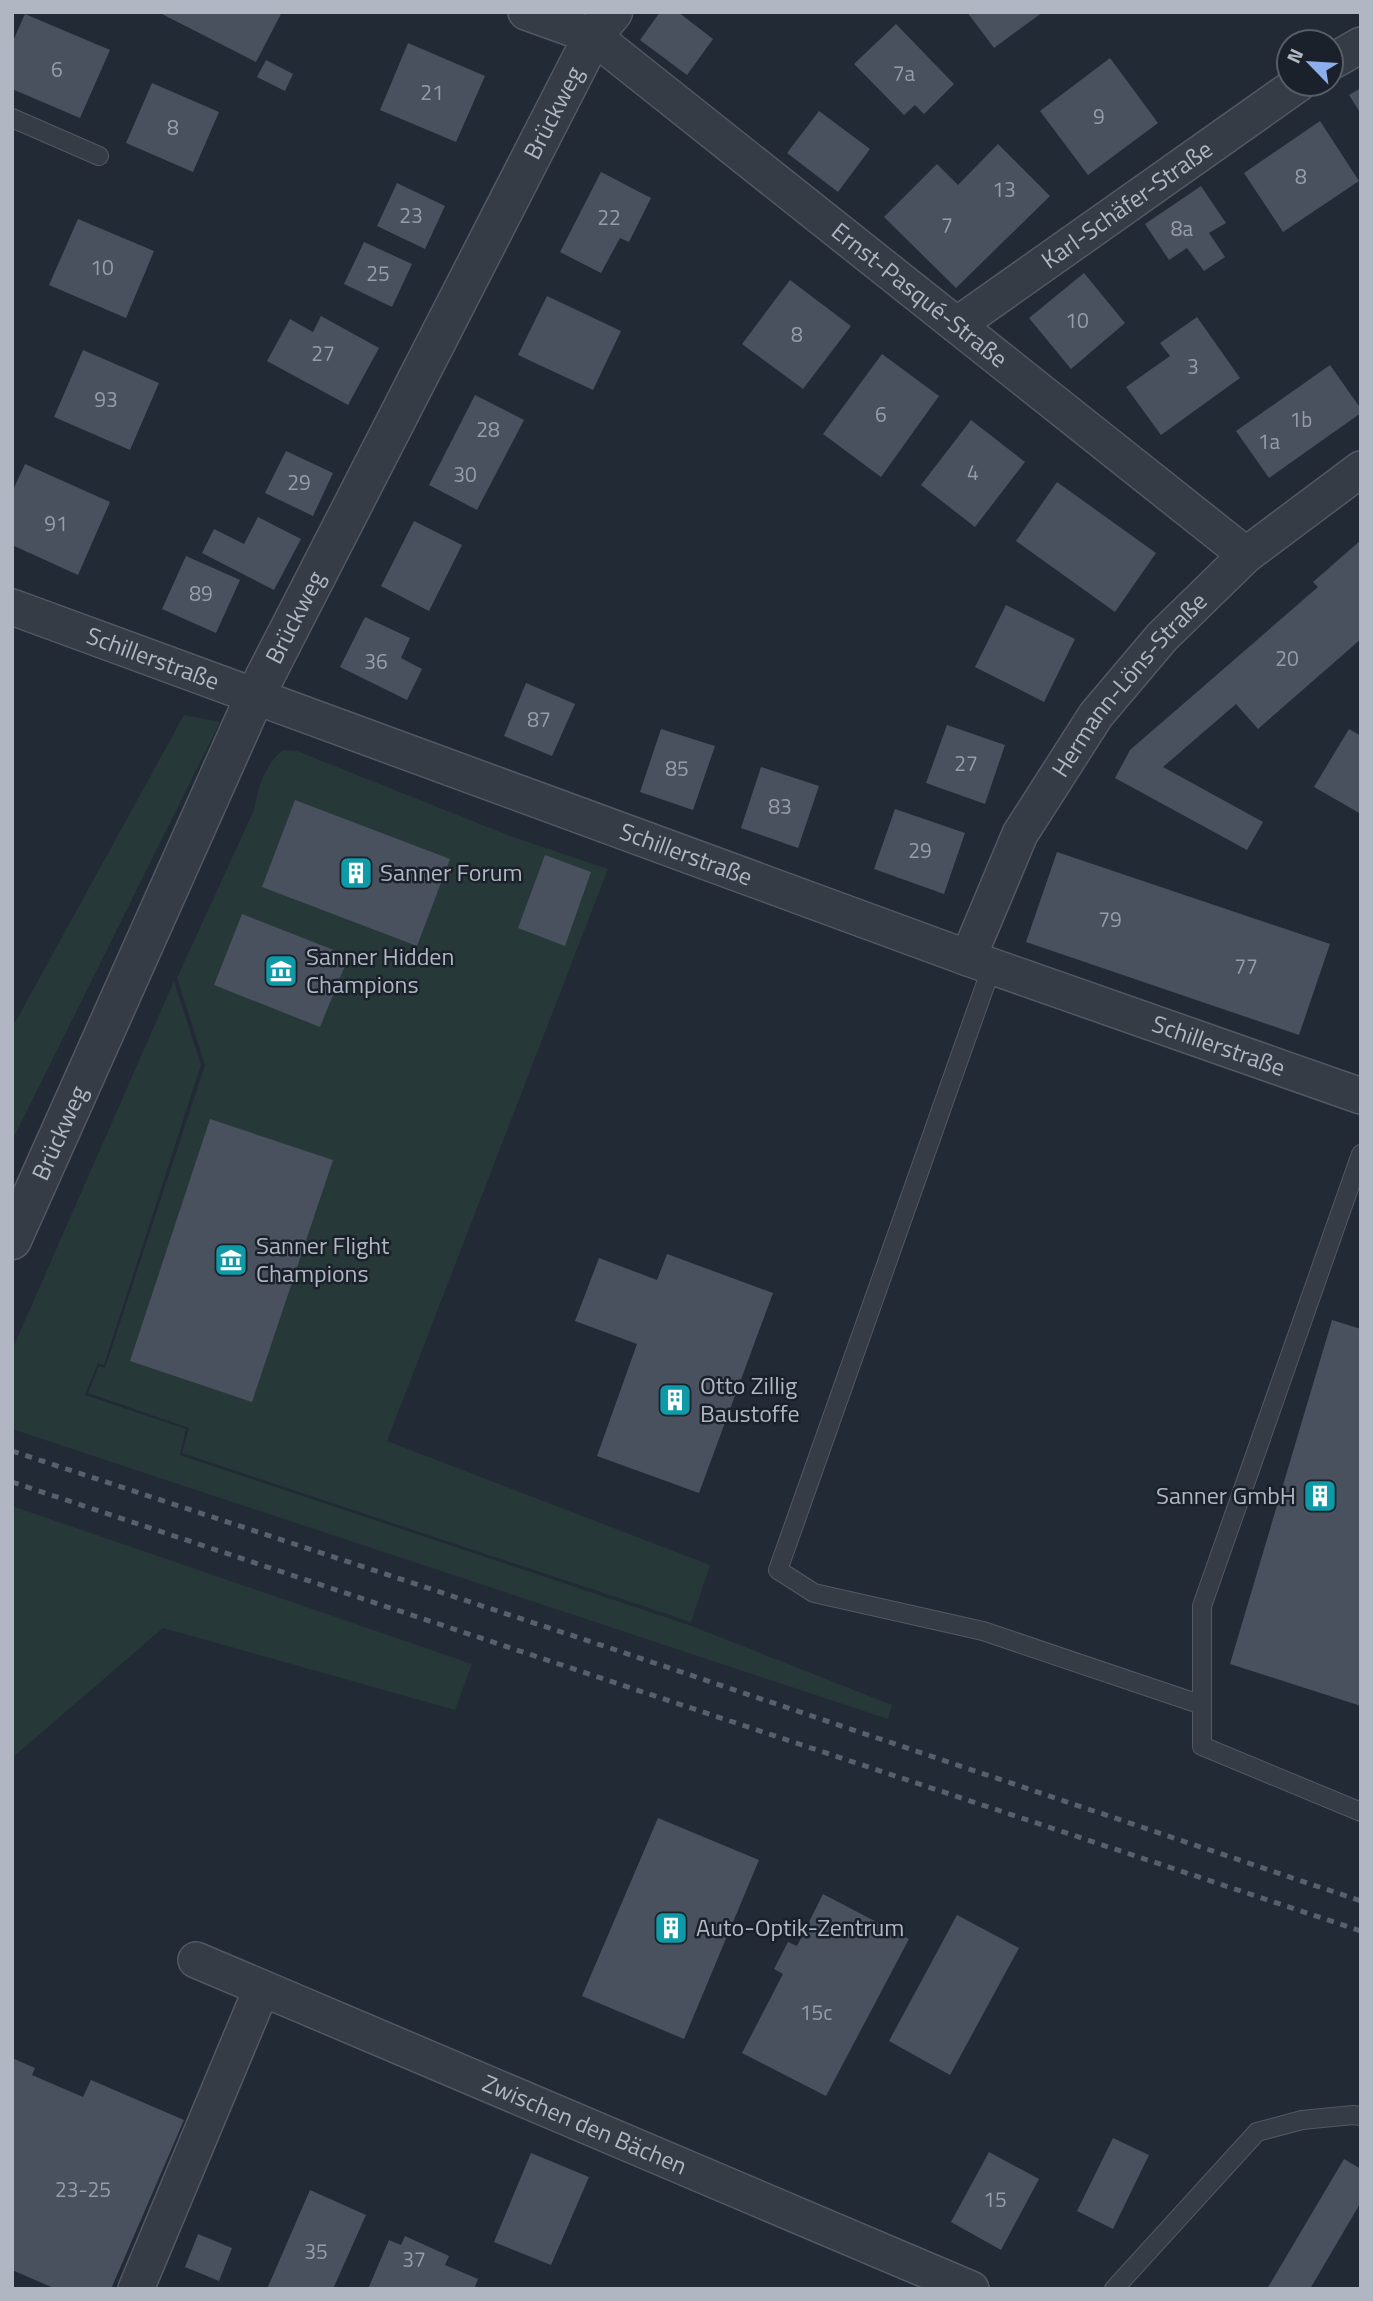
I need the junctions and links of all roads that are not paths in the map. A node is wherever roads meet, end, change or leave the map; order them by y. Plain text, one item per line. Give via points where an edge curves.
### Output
1 (526, 12) edge
2 (603, 24) edge
3 (1361, 45) edge
4 (1345, 54) edge
5 (1278, 98) edge
6 (12, 118) edge
7 (99, 156) dead end
8 (957, 325) junction
9 (1361, 469) edge
10 (1246, 555) junction
11 (12, 607) edge
12 (255, 696) junction
13 (980, 962) junction
14 (1361, 1096) edge
15 (1361, 1154) edge
16 (12, 1240) edge
17 (1202, 1705) junction
18 (1361, 1812) edge
19 (196, 1960) dead end
20 (261, 1990) junction
21 (1361, 2116) edge
22 (136, 2289) edge
23 (971, 2289) edge
24 (1114, 2289) edge

1 - 2 street, Ernst-Pasqué-Straße
2 - 8 street, Ernst-Pasqué-Straße
2 - 12 street, Brückweg
3 - 4 street
5 - 8 street, Karl-Schäfer-Straße
6 - 7 lane
8 - 10 street, Ernst-Pasqué-Straße
9 - 10 street, Hermann-Löns-Straße
10 - 13 street, Hermann-Löns-Straße via 1162,637 1096,715 1020,834
11 - 12 street, Schillerstraße
12 - 13 street, Schillerstraße
12 - 16 street, Brückweg
13 - 14 street, Schillerstraße
13 - 17 lane via 778,1570 814,1593 983,1631
15 - 17 lane via 1202,1606
17 - 18 lane via 1202,1746
19 - 20 street, Zwischen den Bächen
20 - 22 street
20 - 23 street, Zwischen den Bächen
21 - 24 lane via 1302,2120 1256,2132

